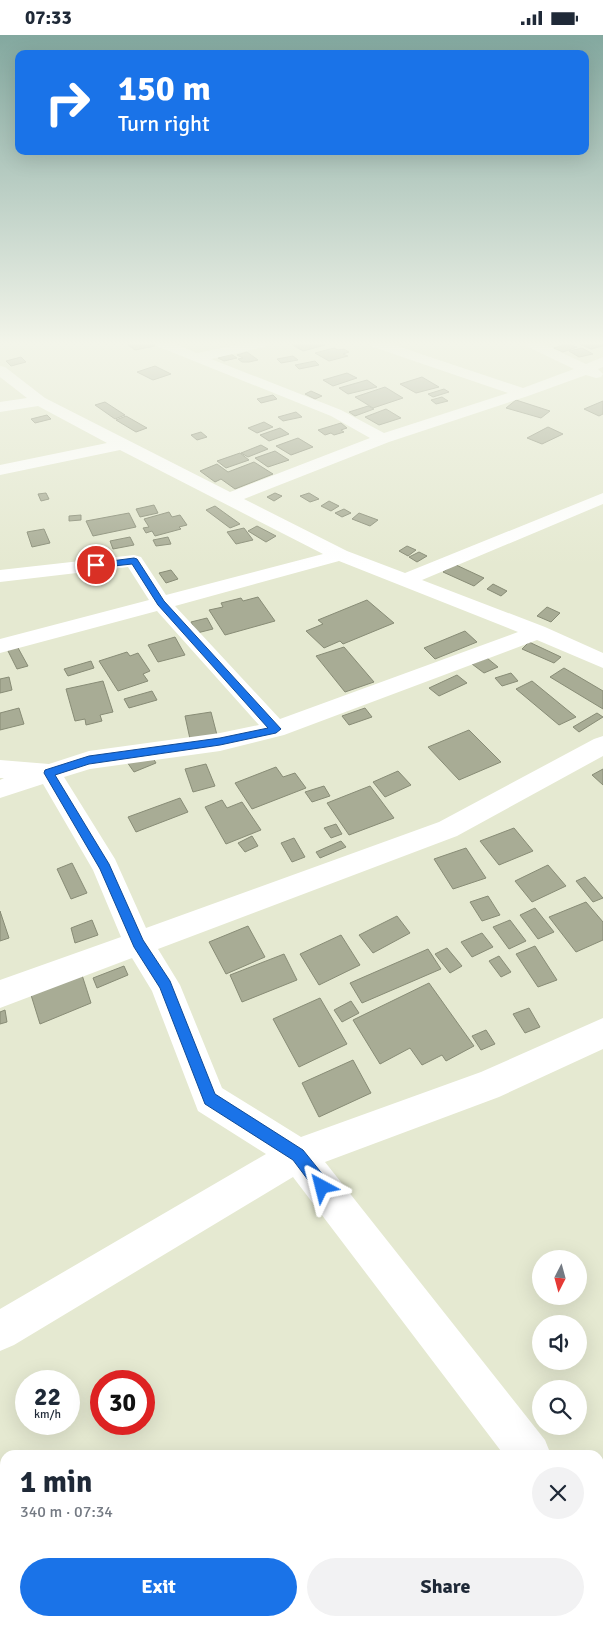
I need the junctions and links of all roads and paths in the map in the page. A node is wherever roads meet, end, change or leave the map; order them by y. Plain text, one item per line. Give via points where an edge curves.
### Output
1 (72, 418) edge
2 (345, 418) edge
3 (446, 418) edge
4 (383, 439) junction
5 (122, 445) junction
6 (0, 470) edge
7 (603, 498) edge
8 (229, 499) junction
9 (340, 555) junction
10 (0, 576) edge
11 (405, 580) junction
12 (161, 603) junction
13 (538, 632) junction
14 (0, 646) edge
15 (603, 661) edge
16 (276, 729) junction
17 (603, 745) edge
18 (0, 769) edge
19 (49, 773) junction
20 (0, 789) edge
21 (138, 943) junction
22 (0, 994) edge
23 (603, 1033) edge
24 (298, 1155) junction
25 (0, 1331) edge
26 (526, 1450) edge

1 - 5 street
2 - 4 street
3 - 4 street
4 - 8 street
5 - 6 street
5 - 8 street
7 - 11 street
8 - 9 street
9 - 11 street
9 - 12 street
10 - 12 street via 134,561
11 - 13 street
12 - 14 street
12 - 16 street
13 - 15 street
13 - 16 street
16 - 19 street via 220,741 89,760
17 - 21 street via 448,829
18 - 19 street
19 - 20 street
19 - 21 street via 105,867
21 - 22 street
21 - 24 street via 165,985 210,1099
23 - 24 street via 487,1086
24 - 25 street
24 - 26 street

